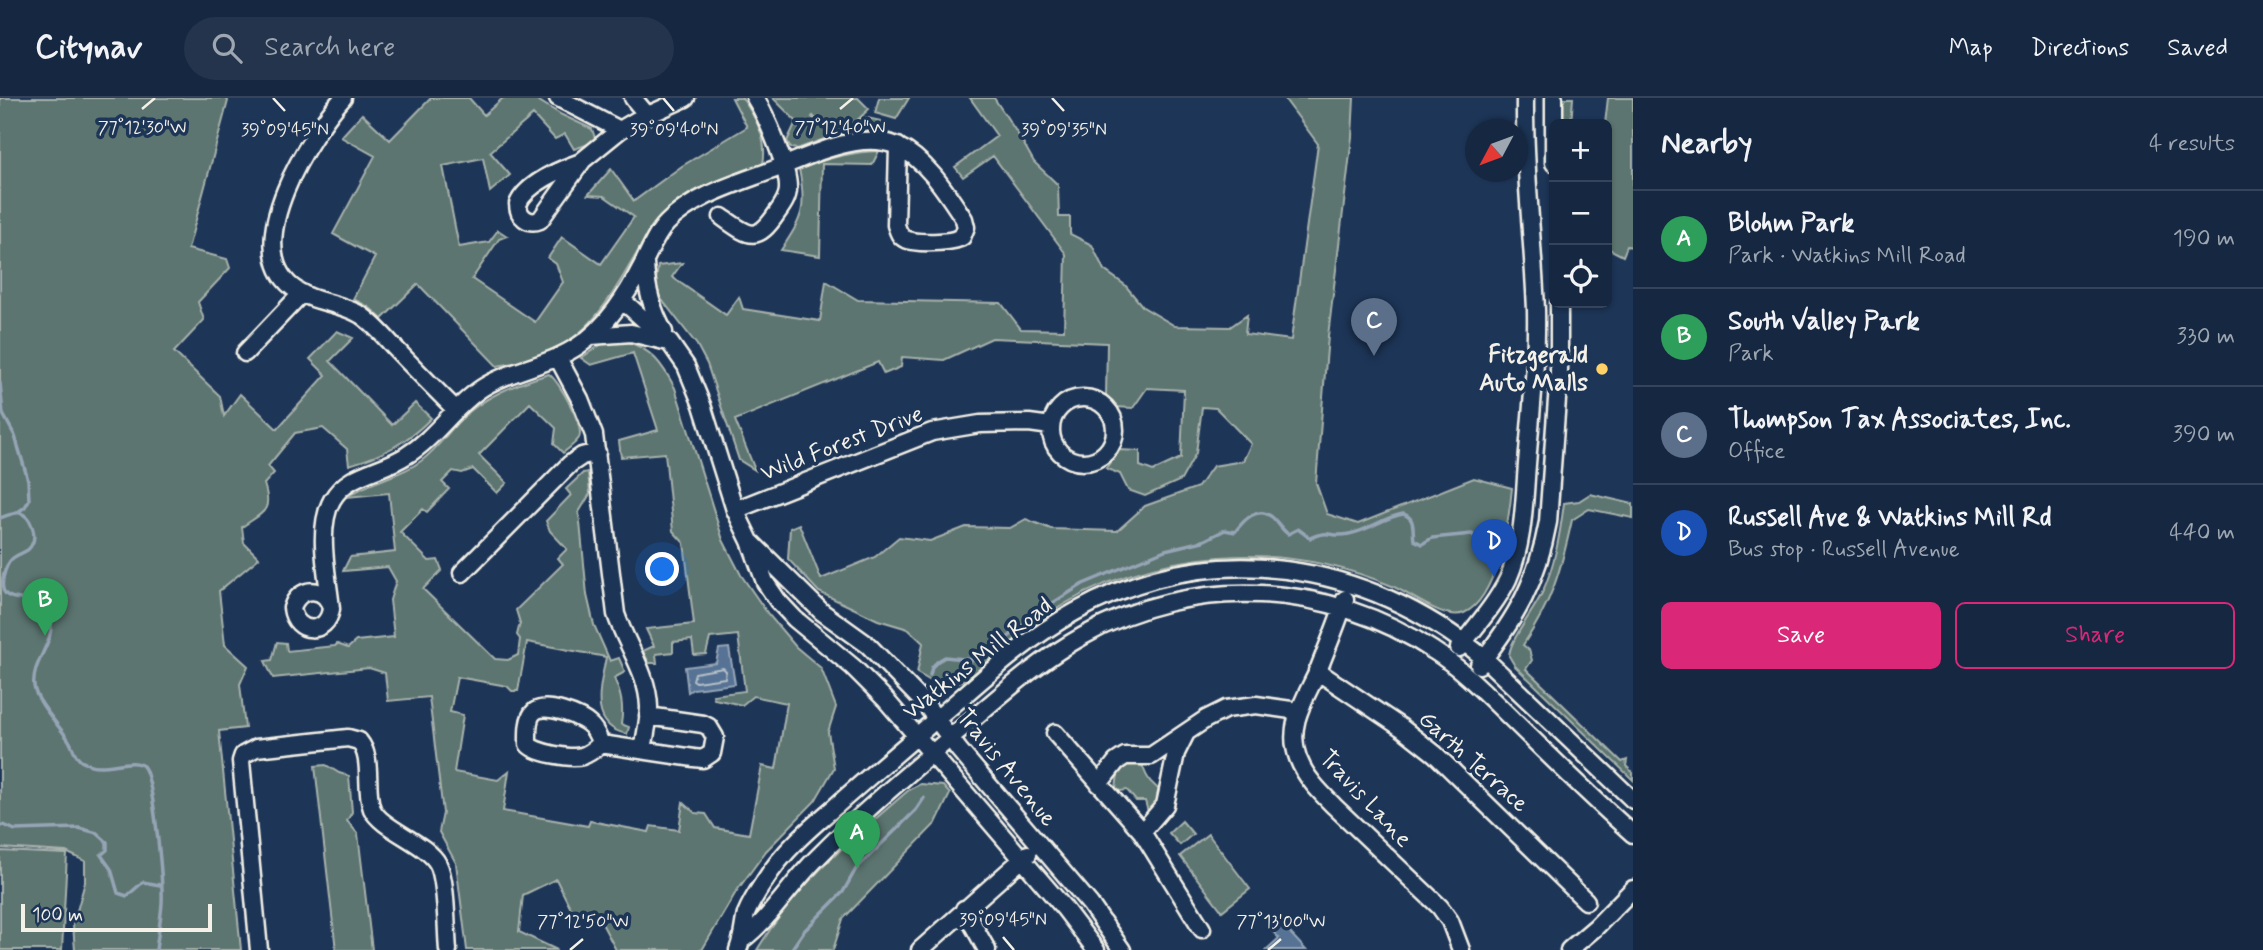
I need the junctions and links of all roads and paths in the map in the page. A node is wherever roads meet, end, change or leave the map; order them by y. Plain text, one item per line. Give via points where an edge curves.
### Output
1 (343, 98) edge
2 (558, 98) edge
3 (633, 98) edge
4 (686, 98) edge
5 (755, 98) edge
6 (1525, 98) edge
7 (1554, 98) edge
8 (647, 115) junction
9 (1554, 119) edge
10 (620, 131) junction
11 (898, 146) junction
12 (581, 162) dead end
13 (783, 166) junction
14 (722, 217) dead end
15 (645, 260) junction
16 (302, 293) junction
17 (622, 300) junction
18 (1559, 308) edge
19 (591, 336) junction
20 (670, 343) junction
21 (245, 353) dead end
22 (558, 358) junction
23 (455, 409) junction
24 (1051, 426) junction
25 (597, 452) junction
26 (735, 510) junction
27 (750, 541) junction
28 (462, 573) dead end
29 (1350, 583) junction
30 (1343, 607) junction
31 (331, 609) dead end
32 (1464, 642) junction
33 (1484, 658) junction
34 (1449, 661) junction
35 (1317, 671) junction
36 (1469, 677) junction
37 (1298, 711) junction
38 (648, 716) junction
39 (937, 719) junction
40 (1189, 731) junction
41 (1055, 733) dead end
42 (917, 736) junction
43 (951, 738) junction
44 (601, 744) dead end
45 (643, 750) junction
46 (932, 755) junction
47 (1099, 784) junction
48 (1633, 800) edge
49 (1142, 832) junction
50 (1633, 834) edge
51 (1039, 844) junction
52 (1021, 859) junction
53 (1633, 889) edge
54 (1586, 901) dead end
55 (964, 909) junction
56 (1202, 929) dead end
57 (740, 945) edge
58 (259, 950) edge
59 (448, 950) edge
60 (920, 950) edge
61 (987, 950) edge
62 (1096, 950) edge
63 (1122, 950) edge
64 (1461, 950) edge
65 (1569, 950) edge

1 - 16 street via 296,165 276,223 276,265
2 - 10 street
3 - 8 street
4 - 8 street
5 - 13 street
6 - 32 street via 1536,313 1522,525 1508,577
7 - 9 street
8 - 10 street
10 - 12 street
11 - 11 street via 896,225 900,235 910,240 958,239 966,226 961,215 929,171
11 - 13 street via 858,142
13 - 14 street via 788,193 761,233 743,232
13 - 15 street via 682,210 666,224
15 - 17 street
15 - 20 street via 652,305
16 - 21 street
16 - 23 street via 361,316
17 - 19 street
17 - 20 street, Travis Avenue
18 - 33 street via 1556,426 1545,539 1522,605
19 - 20 street via 631,333
19 - 22 street
20 - 26 street, Travis Avenue via 693,380
22 - 23 street via 498,379
22 - 25 street via 589,417
23 - 31 street via 419,447 351,480 332,500 324,526
24 - 24 street via 1055,447 1081,463 1101,458 1115,441 1109,410 1091,398 1061,407
24 - 26 street, Wild Forest Drive via 980,424 932,432
25 - 28 street via 570,464
25 - 38 street via 612,596 641,673
26 - 27 street, Travis Avenue
27 - 39 street, Travis Avenue via 822,612 888,663
27 - 42 street, Travis Avenue via 765,582 778,601 853,667
29 - 30 street, Travis Lane
29 - 32 street, Watkins Mill Road via 1403,604
29 - 39 street, Watkins Mill Road via 1294,570 1230,567 1177,573 1127,587 1041,633
30 - 34 street, Watkins Mill Road via 1385,623
30 - 35 street, Travis Lane
30 - 43 street, Watkins Mill Road via 1293,596 1238,593 1182,599 1141,610 1062,648
32 - 33 street, Watkins Mill Road
32 - 34 street
33 - 36 street
33 - 48 street, Watkins Mill Road
34 - 36 street, Watkins Mill Road
35 - 37 street, Travis Lane
35 - 54 street, Garth Terrace via 1427,747
36 - 50 street, Watkins Mill Road
37 - 40 street via 1240,706 1217,713
37 - 64 street, Travis Lane via 1295,745 1306,774 1440,907
38 - 45 street
38 - 45 street via 703,724 713,732 715,744 703,759
39 - 42 street, Watkins Mill Road
39 - 43 street, Travis Avenue
40 - 47 street via 1151,756 1125,756
40 - 49 street via 1176,750 1165,805
41 - 47 street
42 - 46 street, Travis Avenue
42 - 57 street, Watkins Mill Road via 782,858 764,880 747,914
43 - 46 street, Watkins Mill Road
43 - 51 street, Travis Avenue
44 - 45 street
46 - 52 street, Travis Avenue
46 - 57 street, Watkins Mill Road via 815,860
47 - 49 street
49 - 56 street
51 - 52 street
51 - 63 street, Travis Avenue
52 - 55 street
52 - 62 street, Travis Avenue
53 - 65 street
55 - 60 street
55 - 61 street
58 - 59 street via 240,769 243,755 256,747 348,738 359,741 366,752 375,814 437,862

